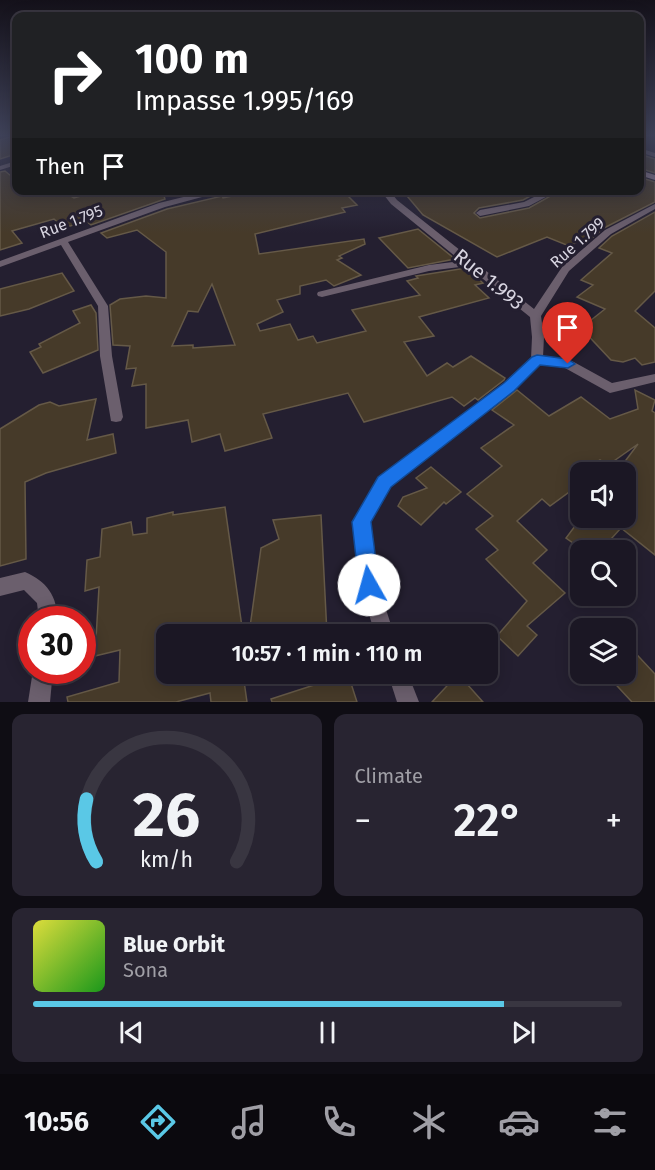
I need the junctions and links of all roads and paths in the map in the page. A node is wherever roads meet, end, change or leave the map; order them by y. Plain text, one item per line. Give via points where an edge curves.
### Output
1 (203, 195) edge
2 (389, 195) edge
3 (545, 195) edge
4 (655, 206) edge
5 (480, 213) dead end
6 (63, 240) junction
7 (469, 263) junction
8 (0, 264) edge
9 (322, 294) dead end
10 (535, 316) junction
11 (537, 360) junction
12 (655, 378) edge
13 (116, 417) dead end
14 (0, 588) edge
15 (48, 606) edge
16 (382, 624) edge
17 (41, 684) edge
18 (402, 684) edge
19 (39, 702) edge
20 (408, 702) edge

1 - 6 street, Rue 1.795 via 162,205
2 - 7 street, Rue 1.993
3 - 5 street via 526,204
4 - 10 street, Rue 1.799 via 609,232 565,269
6 - 8 street, Rue 1.795
6 - 13 street via 103,306
7 - 9 street via 429,268
7 - 10 street, Rue 1.993
10 - 11 street, Rue 1.993
11 - 12 street via 568,364 609,388
11 - 16 street via 509,387 384,482 361,522 369,585
14 - 15 street via 25,581 40,589
17 - 19 street
18 - 20 street

